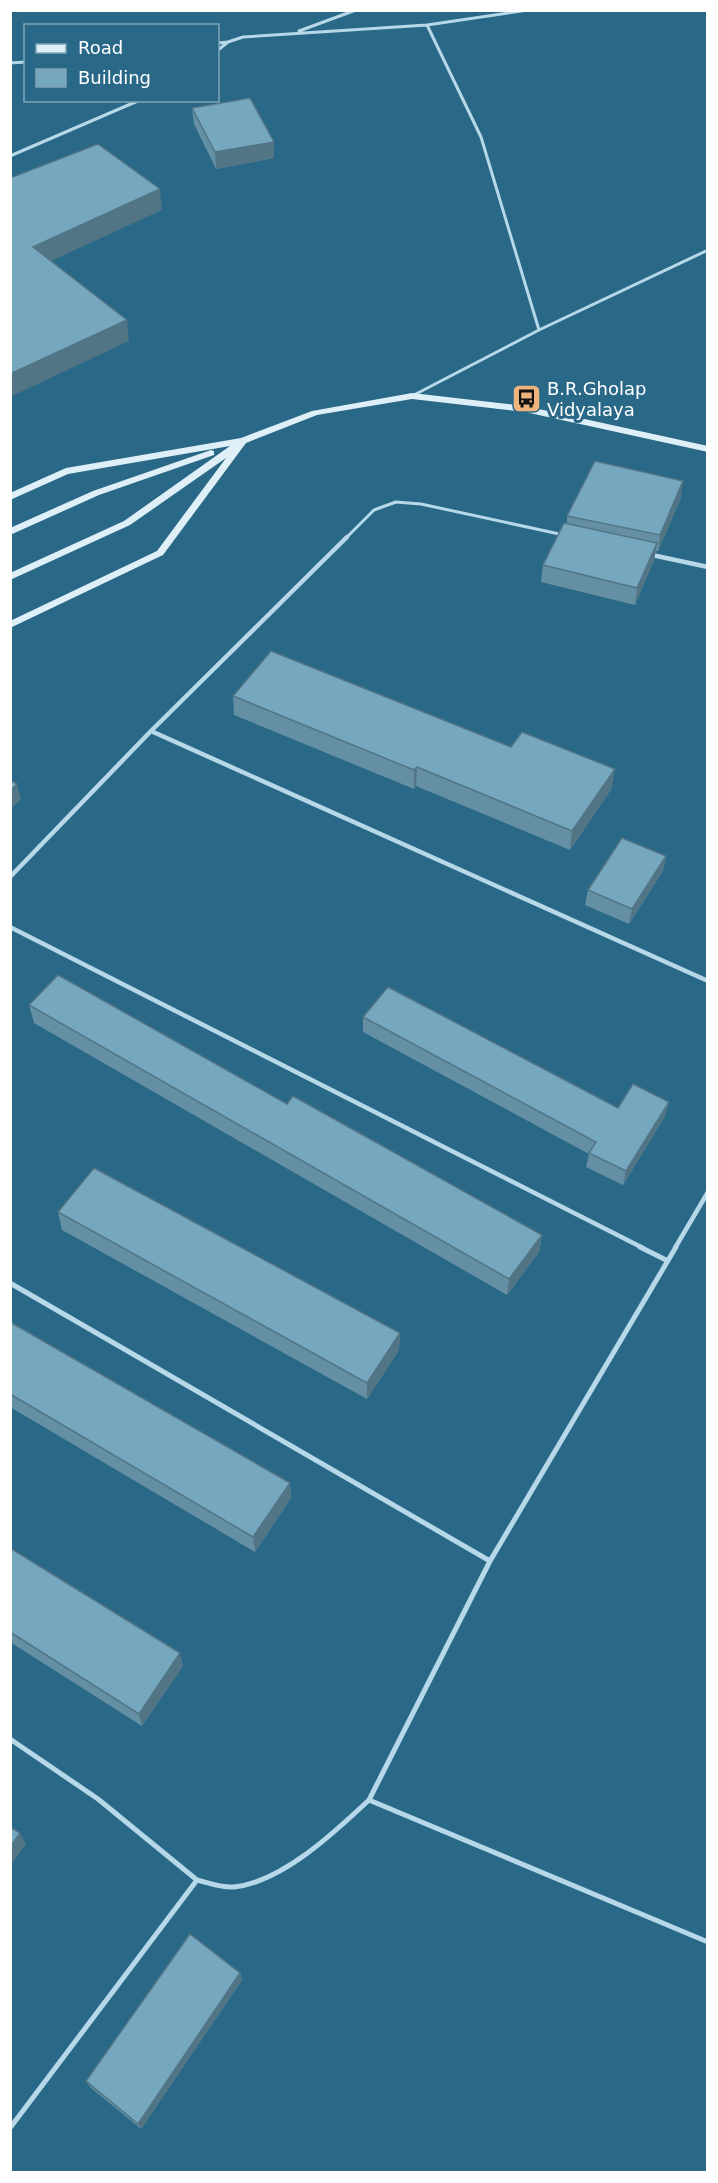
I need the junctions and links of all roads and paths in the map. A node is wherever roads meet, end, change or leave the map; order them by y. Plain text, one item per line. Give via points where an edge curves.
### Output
1 (356, 10) edge
2 (528, 10) edge
3 (427, 25) junction
4 (294, 33) junction
5 (228, 42) junction
6 (219, 43) edge
7 (219, 49) edge
8 (129, 102) edge
9 (136, 102) edge
10 (131, 105) junction
11 (10, 156) edge
12 (708, 249) edge
13 (539, 330) junction
14 (412, 396) junction
15 (243, 441) junction
16 (708, 449) edge
17 (10, 496) edge
18 (10, 532) edge
19 (570, 537) edge
20 (650, 554) edge
21 (708, 567) edge
22 (10, 577) edge
23 (10, 625) edge
24 (151, 731) junction
25 (10, 876) edge
26 (10, 927) edge
27 (708, 981) edge
28 (708, 1192) edge
29 (666, 1260) junction
30 (10, 1283) edge
31 (490, 1561) junction
32 (10, 1739) edge
33 (369, 1800) junction
34 (197, 1880) junction
35 (708, 1942) edge
36 (10, 2128) edge

1 - 4 lane
2 - 3 lane
3 - 4 lane
3 - 13 lane via 481,137
4 - 5 lane
5 - 6 lane
5 - 7 lane
8 - 10 lane
9 - 10 lane
10 - 11 lane
12 - 13 lane
13 - 14 lane
14 - 15 main road via 315,412
14 - 16 main road via 525,409
15 - 17 main road via 66,471
15 - 18 main road via 96,493
15 - 22 main road via 128,523
15 - 23 main road via 160,553
19 - 24 lane via 420,504 396,502 374,510
20 - 21 lane
24 - 25 lane
24 - 27 lane
26 - 29 lane
28 - 29 lane
29 - 31 lane
30 - 31 lane
31 - 33 lane
32 - 34 lane via 82,1786
33 - 34 lane via 344,1824 267,1880 232,1887
33 - 35 lane
34 - 36 lane

